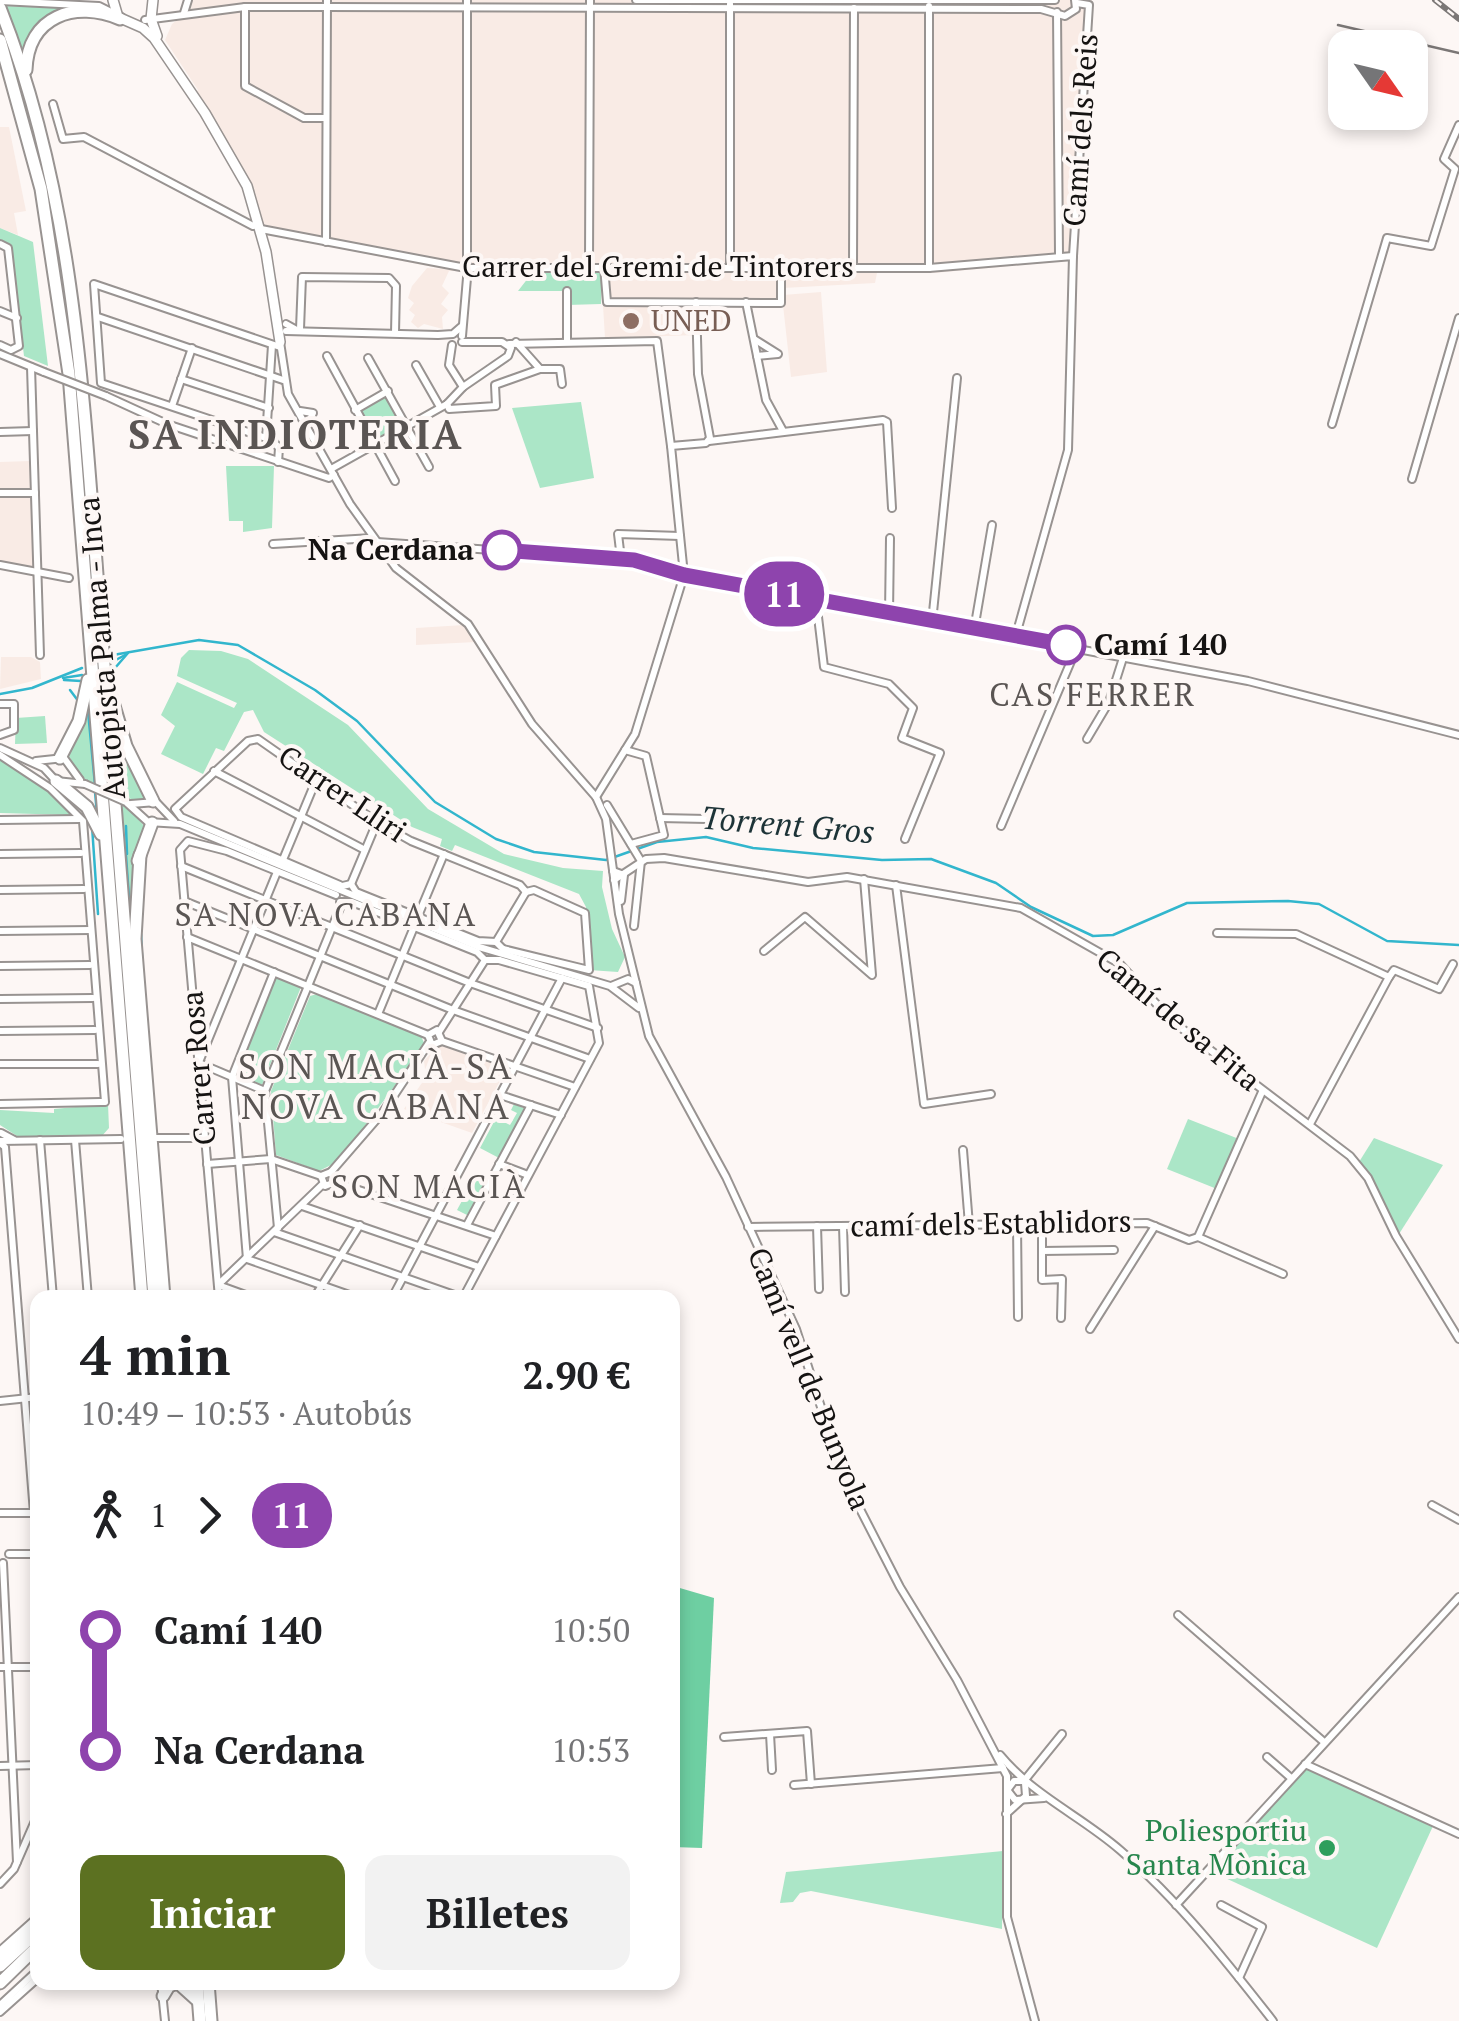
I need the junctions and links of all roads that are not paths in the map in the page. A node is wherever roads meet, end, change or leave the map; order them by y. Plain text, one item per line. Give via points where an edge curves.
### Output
1 (113, 0) edge
2 (188, 0) edge
3 (636, 0) edge
4 (1056, 0) edge
5 (14, 2) edge
6 (1076, 2) edge
7 (1088, 2) edge
8 (327, 3) edge
9 (730, 3) edge
10 (929, 3) edge
11 (0, 4) edge
12 (467, 4) edge
13 (590, 4) edge
14 (245, 8) junction
15 (854, 8) junction
16 (1056, 10) junction
17 (151, 12) edge
18 (182, 13) junction
19 (1069, 16) junction
20 (123, 19) junction
21 (0, 40) edge
22 (1058, 42) junction
23 (170, 60) junction
24 (25, 79) junction
25 (54, 104) dead end
26 (325, 118) junction
27 (1459, 125) edge
28 (1457, 170) edge
29 (260, 227) junction
30 (326, 242) junction
31 (0, 244) edge
32 (1058, 256) junction
33 (1073, 256) junction
34 (604, 266) junction
35 (589, 267) junction
36 (466, 268) junction
37 (730, 268) junction
38 (781, 268) junction
39 (853, 268) junction
40 (929, 268) junction
41 (0, 278) edge
42 (13, 283) junction
43 (567, 292) dead end
44 (696, 302) junction
45 (746, 302) junction
46 (0, 312) edge
47 (98, 317) junction
48 (17, 318) junction
49 (1459, 318) edge
50 (283, 331) junction
51 (395, 333) junction
52 (438, 335) junction
53 (458, 337) junction
54 (753, 339) junction
55 (567, 342) junction
56 (512, 343) junction
57 (0, 345) edge
58 (452, 345) junction
59 (192, 348) junction
60 (0, 354) edge
61 (327, 356) dead end
62 (757, 356) junction
63 (368, 358) dead end
64 (416, 364) dead end
65 (31, 367) junction
66 (540, 370) junction
67 (271, 376) junction
68 (957, 378) dead end
69 (182, 379) junction
70 (283, 380) junction
71 (562, 384) dead end
72 (464, 386) junction
73 (388, 392) junction
74 (172, 406) junction
75 (444, 406) junction
76 (268, 408) junction
77 (355, 410) junction
78 (1332, 424) dead end
79 (407, 426) junction
80 (33, 431) junction
81 (782, 431) junction
82 (0, 432) edge
83 (266, 438) junction
84 (709, 442) junction
85 (374, 444) junction
86 (671, 446) junction
87 (278, 462) junction
88 (429, 466) dead end
89 (333, 472) junction
90 (1412, 479) dead end
91 (395, 482) dead end
92 (0, 493) edge
93 (35, 493) junction
94 (892, 508) dead end
95 (992, 525) dead end
96 (680, 536) junction
97 (890, 538) dead end
98 (375, 540) junction
99 (273, 544) dead end
100 (621, 558) junction
101 (0, 565) edge
102 (38, 571) junction
103 (684, 575) junction
104 (68, 578) dead end
105 (816, 600) junction
106 (889, 614) junction
107 (932, 622) junction
108 (974, 630) junction
109 (1016, 635) junction
110 (1076, 647) junction
111 (91, 652) junction
112 (40, 654) dead end
113 (1123, 658) junction
114 (104, 668) junction
115 (0, 704) edge
116 (0, 735) edge
117 (1459, 735) edge
118 (1087, 740) dead end
119 (625, 750) junction
120 (0, 752) edge
121 (23, 758) junction
122 (56, 759) junction
123 (72, 768) junction
124 (214, 770) junction
125 (57, 778) junction
126 (317, 778) junction
127 (84, 784) junction
128 (596, 797) junction
129 (126, 802) junction
130 (154, 803) junction
131 (607, 805) dead end
132 (300, 816) junction
133 (660, 818) junction
134 (79, 819) junction
135 (707, 819) dead end
136 (0, 820) edge
137 (150, 820) junction
138 (376, 822) junction
139 (180, 824) junction
140 (1000, 826) dead end
141 (906, 839) dead end
142 (631, 844) junction
143 (107, 849) junction
144 (365, 850) junction
145 (0, 854) edge
146 (80, 854) junction
147 (444, 854) junction
148 (140, 855) junction
149 (282, 862) junction
150 (641, 864) junction
151 (181, 866) junction
152 (613, 871) junction
153 (277, 872) junction
154 (624, 875) junction
155 (864, 879) junction
156 (614, 880) junction
157 (896, 885) junction
158 (0, 890) edge
159 (84, 890) junction
160 (338, 890) junction
161 (526, 892) junction
162 (351, 896) junction
163 (266, 899) junction
164 (184, 900) junction
165 (619, 914) junction
166 (418, 916) junction
167 (634, 926) dead end
168 (332, 927) junction
169 (414, 927) junction
170 (254, 929) junction
171 (89, 930) junction
172 (0, 931) edge
173 (1217, 934) dead end
174 (188, 937) junction
175 (496, 942) junction
176 (480, 947) junction
177 (764, 951) dead end
178 (502, 955) junction
179 (321, 956) junction
180 (402, 956) junction
181 (127, 959) junction
182 (241, 959) junction
183 (485, 960) junction
184 (1453, 964) dead end
185 (90, 965) junction
186 (0, 966) edge
187 (632, 969) junction
188 (274, 972) junction
189 (1390, 977) junction
190 (562, 978) junction
191 (470, 983) junction
192 (390, 985) junction
193 (308, 986) junction
194 (625, 987) junction
195 (638, 987) junction
196 (92, 998) junction
197 (0, 999) edge
198 (639, 1008) junction
199 (546, 1009) junction
200 (452, 1010) junction
201 (378, 1014) junction
202 (598, 1028) junction
203 (0, 1030) edge
204 (95, 1030) junction
205 (439, 1032) junction
206 (531, 1037) junction
207 (429, 1039) junction
208 (442, 1041) junction
209 (590, 1059) junction
210 (198, 1063) junction
211 (0, 1064) edge
212 (98, 1064) junction
213 (515, 1067) junction
214 (232, 1077) junction
215 (576, 1087) junction
216 (265, 1091) junction
217 (1262, 1092) junction
218 (992, 1094) dead end
219 (500, 1095) junction
220 (101, 1102) junction
221 (0, 1104) edge
222 (531, 1105) junction
223 (561, 1115) junction
224 (1310, 1124) junction
225 (0, 1138) edge
226 (155, 1138) dead end
227 (205, 1138) junction
228 (121, 1139) dead end
229 (40, 1140) junction
230 (75, 1140) junction
231 (963, 1150) dead end
232 (271, 1160) junction
233 (239, 1162) junction
234 (208, 1164) junction
235 (499, 1164) junction
236 (330, 1172) junction
237 (528, 1175) junction
238 (322, 1180) junction
239 (335, 1182) junction
240 (302, 1206) junction
241 (436, 1215) junction
242 (1017, 1224) junction
243 (1042, 1224) junction
244 (360, 1225) junction
245 (466, 1225) junction
246 (969, 1225) junction
247 (817, 1226) junction
248 (843, 1226) junction
249 (1155, 1226) junction
250 (748, 1227) junction
251 (276, 1230) junction
252 (496, 1236) junction
253 (1198, 1237) junction
254 (420, 1246) junction
255 (1114, 1250) dead end
256 (1042, 1251) junction
257 (340, 1255) junction
258 (247, 1259) junction
259 (479, 1267) junction
260 (1282, 1274) dead end
261 (403, 1277) junction
262 (218, 1285) junction
263 (322, 1285) junction
264 (819, 1289) dead end
265 (52, 1290) edge
266 (87, 1290) edge
267 (141, 1290) edge
268 (153, 1290) edge
269 (163, 1290) edge
270 (218, 1290) edge
271 (232, 1290) edge
272 (319, 1290) edge
273 (336, 1290) edge
274 (396, 1290) edge
275 (440, 1290) edge
276 (467, 1290) edge
277 (844, 1292) dead end
278 (1018, 1317) dead end
279 (1062, 1318) dead end
280 (1090, 1329) dead end
281 (1459, 1339) edge
282 (26, 1398) junction
283 (30, 1398) edge
284 (0, 1401) edge
285 (30, 1444) edge
286 (1432, 1505) dead end
287 (0, 1513) edge
288 (30, 1513) edge
289 (1459, 1520) edge
290 (2, 1546) edge
291 (8, 1554) junction
292 (30, 1554) edge
293 (2, 1563) edge
294 (0, 1594) edge
295 (1459, 1597) edge
296 (1178, 1616) dead end
297 (4, 1667) edge
298 (30, 1667) edge
299 (770, 1734) junction
300 (1062, 1734) dead end
301 (724, 1738) dead end
302 (1324, 1742) junction
303 (991, 1744) junction
304 (1267, 1758) dead end
305 (1304, 1764) junction
306 (7, 1766) edge
307 (1004, 1768) junction
308 (772, 1770) dead end
309 (1291, 1778) junction
310 (1024, 1782) junction
311 (811, 1784) junction
312 (794, 1785) dead end
313 (1007, 1790) junction
314 (1046, 1798) junction
315 (1021, 1800) junction
316 (1006, 1814) junction
317 (30, 1832) edge
318 (1459, 1834) edge
319 (15, 1865) junction
320 (0, 1884) edge
321 (1176, 1904) junction
322 (1221, 1905) dead end
323 (30, 1927) edge
324 (30, 1942) edge
325 (0, 1954) edge
326 (30, 1954) edge
327 (2, 1974) edge
328 (30, 1978) edge
329 (1239, 1978) junction
330 (30, 1984) edge
331 (162, 1990) edge
332 (186, 1990) edge
333 (197, 1990) edge
334 (209, 1990) edge
335 (198, 2000) junction
336 (0, 2008) edge
337 (165, 2021) edge
338 (200, 2021) edge
339 (211, 2021) edge
340 (1036, 2021) edge
341 (1273, 2021) edge

1 - 20 main road
2 - 18 street
3 - 9 street
4 - 10 street
4 - 16 street
5 - 11 street
5 - 20 street via 102,6
6 - 7 street, Camí dels Reis
6 - 19 street
7 - 33 street, Camí dels Reis
8 - 12 street
8 - 14 street
8 - 26 street
9 - 10 street
9 - 13 street
9 - 15 street
9 - 37 street
10 - 15 street
10 - 16 street
10 - 40 street
11 - 24 highway, Autopista Palma - Inca
12 - 13 street
12 - 36 street
13 - 35 street
14 - 18 street
14 - 26 street via 248,90 304,118
15 - 39 street
16 - 19 street
16 - 22 street
17 - 18 street
17 - 20 main road
17 - 23 main road
19 - 22 street
20 - 23 main road via 148,31
20 - 24 highway via 86,9 52,16 31,40
21 - 111 highway, Autopista Palma - Inca via 34,158 57,282
22 - 32 street
23 - 29 main road, Camí vell de Bunyola via 230,152
24 - 114 highway, Autopista Palma - Inca via 72,303
25 - 29 street, Carrer del Gremi de Tintorers via 63,139 84,136
26 - 30 street
27 - 28 street via 1444,159
28 - 78 street via 1431,246 1388,238
29 - 30 street, Carrer del Gremi de Tintorers
29 - 50 main road, Camí vell de Bunyola
30 - 36 street, Carrer del Gremi de Tintorers
31 - 42 street via 8,248
32 - 33 street, Camí dels Reis
32 - 40 street, Carrer del Gremi de Tintorers
33 - 109 street, Camí dels Reis via 1068,450
34 - 35 street, Carrer del Gremi de Tintorers
34 - 37 street, Carrer del Gremi de Tintorers
34 - 44 street via 607,302
35 - 36 street, Carrer del Gremi de Tintorers
36 - 53 street
37 - 38 street, Carrer del Gremi de Tintorers
38 - 39 street, Carrer del Gremi de Tintorers
38 - 45 street via 780,302
39 - 40 street, Carrer del Gremi de Tintorers
41 - 42 street
42 - 48 street
43 - 55 street
44 - 45 street
44 - 84 street
45 - 54 street
46 - 48 street
47 - 50 street via 94,284
47 - 59 street
47 - 74 street via 101,383
48 - 57 street via 18,346
49 - 90 street
50 - 51 street
50 - 51 street via 302,277 389,278 396,286
50 - 67 street
50 - 70 street, Camí vell de Bunyola
51 - 52 street
52 - 53 street
52 - 58 street
53 - 56 street
53 - 58 street
54 - 62 street
54 - 62 street via 778,354
55 - 56 street
55 - 86 street via 656,341
56 - 66 street
56 - 72 street via 508,356
58 - 72 street via 450,365
59 - 67 street
59 - 69 street
60 - 65 street
61 - 77 street
62 - 81 street via 766,400
63 - 73 street
64 - 75 street
65 - 80 street
65 - 87 street, bridge
66 - 71 street via 560,369
66 - 75 street via 495,384 496,406
67 - 70 street
67 - 76 street
68 - 107 street
69 - 74 street
69 - 76 street
70 - 89 street, Camí vell de Bunyola via 300,411 313,413 308,426
72 - 75 street
73 - 77 street
73 - 79 street
74 - 83 street
75 - 79 street
76 - 83 street
77 - 85 street
79 - 85 street
79 - 88 street
80 - 82 street
80 - 93 street
81 - 84 street
81 - 94 street via 887,422
83 - 87 street via 279,448
84 - 86 street
85 - 89 street
85 - 91 street
86 - 96 street
87 - 89 street via 329,478
89 - 98 street, Camí vell de Bunyola
92 - 93 street
93 - 102 street
95 - 108 street
96 - 100 street via 618,534
96 - 103 street
97 - 106 street
98 - 99 street
98 - 100 street
98 - 128 street, Camí vell de Bunyola via 396,568 468,624 532,724
100 - 103 street
101 - 102 street
102 - 104 street
102 - 112 street
103 - 105 street
103 - 119 street
105 - 106 street
105 - 141 street via 824,667 889,684 914,708 902,738 940,752
106 - 107 street
107 - 108 street
108 - 109 street
109 - 110 street
110 - 113 street
110 - 140 street
111 - 122 highway via 81,714 68,750
111 - 143 highway, Autopista Palma - Inca
113 - 117 street
113 - 118 street
114 - 130 highway via 126,746
114 - 181 highway, Autopista Palma - Inca
115 - 116 street via 14,704 14,730
119 - 128 street
119 - 133 street via 646,756
120 - 121 street
120 - 134 street
121 - 122 street
121 - 125 street
122 - 123 street
122 - 125 street
123 - 125 street
123 - 127 street
124 - 126 street, Carrer Lliri via 258,739
124 - 132 street
124 - 149 street, Carrer Lliri via 176,809 180,817
125 - 127 street
125 - 143 highway via 87,807
126 - 132 street
126 - 138 street, Carrer Lliri
127 - 129 street, bridge
128 - 152 street, Camí vell de Bunyola
129 - 130 street
129 - 137 street
130 - 137 street
130 - 137 street via 163,815
130 - 139 street
131 - 142 street
132 - 144 street
132 - 149 street
133 - 135 street
133 - 142 street via 664,835
134 - 136 street
134 - 146 street
134 - 171 street
137 - 139 street
137 - 148 highway
138 - 144 street
138 - 147 street, Carrer Lliri
139 - 160 street
142 - 150 street
143 - 267 highway, Autopista Palma - Inca
144 - 162 street
145 - 146 street
146 - 159 street
147 - 161 street, Carrer Lliri
147 - 166 street
148 - 181 highway
148 - 269 highway via 135,939
149 - 160 street
150 - 154 street
150 - 155 street, Camí de sa Fita via 664,858 808,882
150 - 167 street
151 - 153 street, Carrer Rosa via 180,850 188,842
151 - 163 street
151 - 164 street, Carrer Rosa
152 - 154 street
152 - 156 street, Camí vell de Bunyola
153 - 160 street
153 - 163 street
154 - 156 street
154 - 165 street
155 - 157 street, Camí de sa Fita
155 - 177 street via 872,975 805,916
156 - 165 street, Camí vell de Bunyola
157 - 217 street, Camí de sa Fita via 1021,908 1093,947
157 - 218 street via 924,1104
158 - 159 street
159 - 171 street
160 - 162 street
160 - 162 street
160 - 162 street
161 - 175 street
161 - 178 street, Carrer Lliri via 585,913 589,970
162 - 166 street
162 - 168 street
162 - 169 street
162 - 176 street
163 - 168 street
163 - 170 street
164 - 170 street
164 - 174 street, Carrer Rosa
165 - 187 street, Camí vell de Bunyola
166 - 176 street
168 - 179 street
168 - 180 street
169 - 176 street
169 - 180 street
170 - 179 street
170 - 182 street
171 - 172 street
171 - 185 street
171 - 220 street
173 - 189 street via 1296,934
174 - 182 street
174 - 210 street, Carrer Rosa
175 - 176 street
175 - 178 street
176 - 178 street
176 - 183 street
178 - 183 street
178 - 190 street
178 - 194 street
179 - 192 street
179 - 193 street
180 - 191 street
180 - 192 street
181 - 268 highway, Autopista Palma - Inca
182 - 188 street
182 - 210 street
183 - 191 street
184 - 189 street via 1439,989 1394,970
185 - 186 street
185 - 196 street
187 - 194 street
187 - 195 street, Camí vell de Bunyola
188 - 193 street
188 - 214 street
189 - 224 street
190 - 199 street
190 - 202 street via 589,986
191 - 199 street
191 - 200 street
192 - 200 street
192 - 201 street
193 - 201 street
193 - 216 street
194 - 195 street
194 - 195 street
194 - 198 street, Camí vell de Bunyola
195 - 198 street, Camí vell de Bunyola
196 - 197 street
196 - 204 street
198 - 250 street, Camí vell de Bunyola
199 - 202 street
199 - 206 street
200 - 205 street
200 - 206 street
201 - 207 street
202 - 209 street
203 - 204 street
204 - 212 street
205 - 207 street
205 - 208 street
206 - 209 street
206 - 213 street
207 - 208 street
207 - 236 street via 383,1112
208 - 213 street
209 - 215 street
210 - 214 street
210 - 227 street, Carrer Rosa
211 - 212 street
212 - 220 street
213 - 215 street
213 - 219 street
214 - 216 street
214 - 233 street
215 - 223 street
216 - 232 street
217 - 224 street, Camí de sa Fita
217 - 253 street
219 - 222 street
219 - 241 street
220 - 221 street
222 - 223 street
222 - 235 street
223 - 237 street
224 - 281 street, Camí de sa Fita via 1368,1178
225 - 229 street
225 - 282 street
226 - 227 street
227 - 234 street, Carrer Rosa
228 - 230 street
229 - 230 street
229 - 265 street
230 - 266 street
231 - 246 street
232 - 233 street
232 - 238 street
232 - 251 street
233 - 234 street
233 - 258 street
234 - 262 street, Carrer Rosa
235 - 237 street
235 - 245 street
236 - 238 street
236 - 239 street
237 - 252 street
238 - 239 street
238 - 240 street
239 - 241 street
240 - 244 street
240 - 251 street
241 - 245 street
241 - 254 street
242 - 243 street, camí dels Establidors
242 - 246 street, camí dels Establidors
242 - 278 street
243 - 249 street, camí dels Establidors
243 - 256 street
244 - 254 street
244 - 257 street
245 - 252 street
246 - 248 street, camí dels Establidors
247 - 248 street, camí dels Establidors
247 - 250 street, camí dels Establidors
247 - 264 street
248 - 277 street
249 - 253 street, camí dels Establidors via 1189,1240
249 - 280 street
250 - 303 street, Camí vell de Bunyola via 808,1360 843,1476
251 - 257 street
251 - 258 street
252 - 259 street
253 - 260 street, camí dels Establidors
254 - 259 street
254 - 261 street
255 - 256 street
256 - 279 street via 1042,1280 1062,1279
257 - 261 street
257 - 263 street
258 - 262 street
258 - 263 street
259 - 276 street
261 - 274 street
261 - 275 street
262 - 270 street, Carrer Rosa
262 - 271 street
263 - 272 street
263 - 273 street
282 - 283 street
282 - 284 street
282 - 285 street
286 - 289 street
287 - 288 street
290 - 291 street
291 - 292 street
291 - 293 street
293 - 297 street
294 - 297 street
295 - 302 street
296 - 302 street
297 - 298 street
297 - 306 street
299 - 301 street
299 - 308 street
299 - 311 street via 807,1731
300 - 310 street
302 - 305 street
303 - 307 street
303 - 310 street
304 - 309 street
305 - 309 street
305 - 318 street
306 - 319 street
307 - 311 street
307 - 313 street
309 - 321 street
310 - 313 street via 1014,1781
310 - 314 street
310 - 315 street
311 - 312 street
313 - 315 street
313 - 316 street
314 - 315 street
314 - 321 street via 1116,1846
315 - 316 street
316 - 340 street via 1006,1917
317 - 319 street
319 - 320 street
321 - 329 street
322 - 329 street via 1262,1926
323 - 325 highway
324 - 327 highway
326 - 327 highway
328 - 336 street
329 - 341 street
330 - 336 street
331 - 337 street
332 - 335 highway
333 - 335 highway
334 - 339 highway
335 - 338 highway

